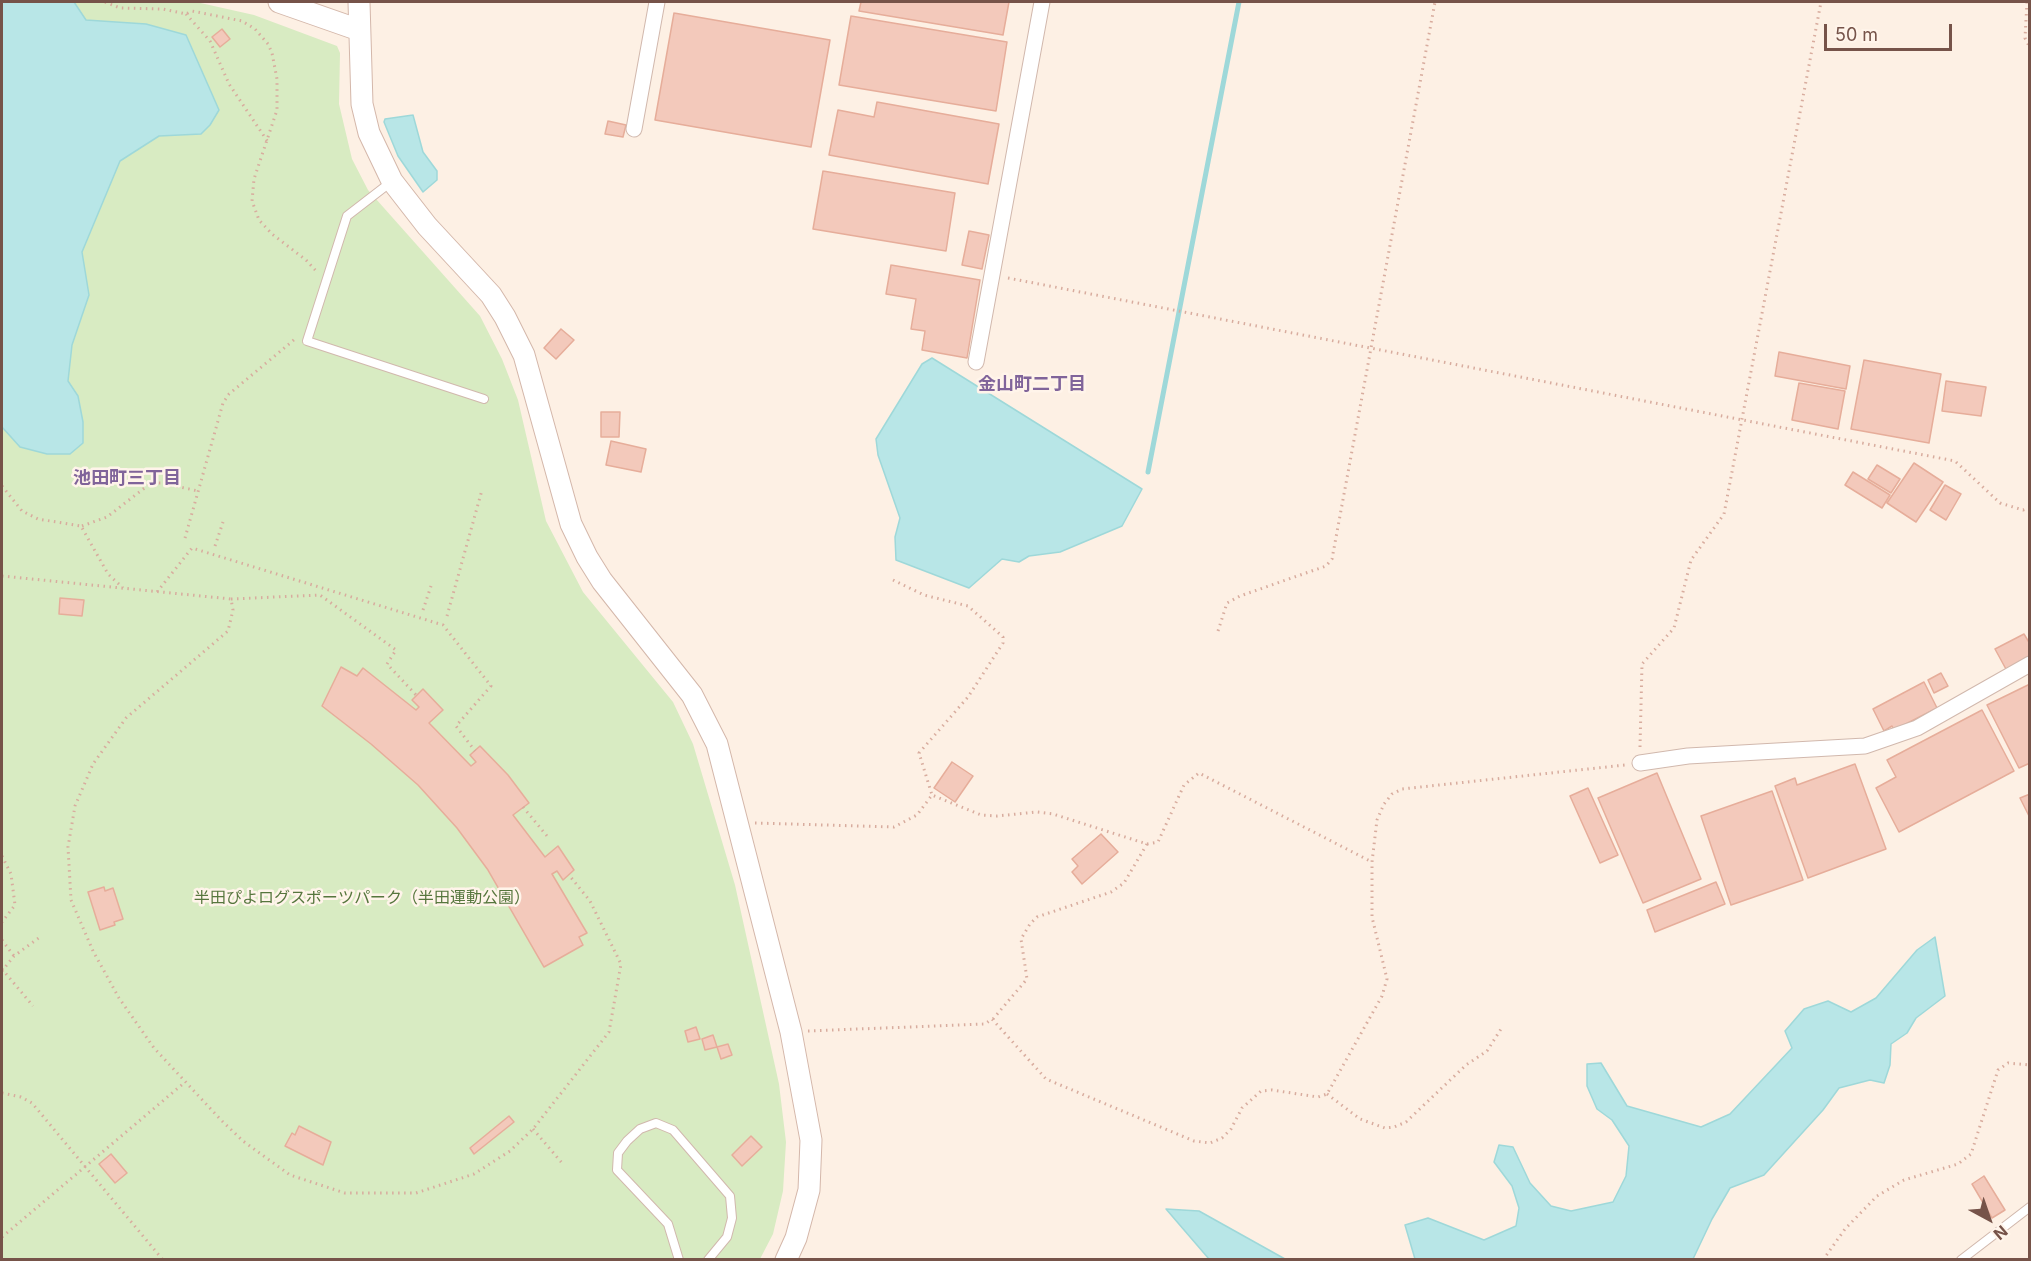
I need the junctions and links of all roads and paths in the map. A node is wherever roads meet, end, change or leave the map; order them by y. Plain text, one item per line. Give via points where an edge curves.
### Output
1 (105, 2) edge
2 (279, 2) edge
3 (359, 2) edge
4 (657, 2) edge
5 (1042, 2) edge
6 (1435, 2) edge
7 (1821, 2) edge
8 (2028, 2) edge
9 (186, 14) junction
10 (359, 30) junction
11 (2030, 48) edge
12 (633, 129) dead end
13 (268, 142) junction
14 (392, 181) junction
15 (320, 262) dead end
16 (317, 272) junction
17 (994, 276) junction
18 (314, 282) dead end
19 (297, 331) dead end
20 (1370, 349) junction
21 (976, 362) dead end
22 (484, 399) dead end
23 (1740, 420) junction
24 (2, 486) edge
25 (482, 490) dead end
26 (198, 491) junction
27 (2030, 508) edge
28 (223, 522) dead end
29 (81, 526) junction
30 (185, 538) dead end
31 (215, 546) dead end
32 (2, 576) edge
33 (893, 580) dead end
34 (431, 586) dead end
35 (124, 590) junction
36 (157, 592) junction
37 (231, 599) junction
38 (423, 610) dead end
39 (447, 616) dead end
40 (1218, 632) dead end
41 (2030, 664) edge
42 (417, 696) dead end
43 (475, 751) dead end
44 (1640, 763) junction
45 (932, 795) junction
46 (523, 807) dead end
47 (737, 822) junction
48 (547, 836) dead end
49 (1147, 844) junction
50 (2, 856) edge
51 (1372, 862) junction
52 (569, 875) dead end
53 (2, 922) edge
54 (40, 937) dead end
55 (2, 940) edge
56 (14, 956) junction
57 (2, 970) edge
58 (33, 1006) dead end
59 (992, 1019) junction
60 (1501, 1029) dead end
61 (791, 1032) junction
62 (2030, 1065) edge
63 (184, 1083) junction
64 (2, 1093) edge
65 (1327, 1094) junction
66 (532, 1129) junction
67 (562, 1163) dead end
68 (86, 1165) junction
69 (2030, 1206) edge
70 (2, 1237) edge
71 (163, 1260) edge
72 (679, 1260) edge
73 (708, 1260) edge
74 (786, 1260) edge
75 (1823, 1260) edge
76 (1961, 1260) edge

1 - 9 path via 120,8
2 - 10 street
3 - 10 street
4 - 12 street
5 - 17 street
6 - 20 path
7 - 23 path
8 - 11 path via 2025,38
9 - 13 path via 210,41 229,84
9 - 13 path via 192,11 242,21 268,44 277,79 277,110
10 - 14 street via 362,104 369,133
13 - 16 path via 254,179 252,201 259,220
14 - 22 lane via 347,216 308,341
14 - 47 street via 505,317 524,355 571,525 602,581 692,695 717,744
15 - 16 path
16 - 18 path
17 - 20 path
17 - 21 street
19 - 26 path via 294,341 223,403
20 - 23 path
20 - 40 path via 1332,559 1326,566 1227,603
23 - 27 path via 1955,461 2000,503 2023,510
23 - 44 path via 1724,514 1691,560 1674,628 1642,664
24 - 29 path via 22,511 38,519
25 - 39 path
26 - 29 path via 151,483 107,517
26 - 30 path
28 - 31 path
29 - 35 path via 108,574
32 - 35 path
33 - 45 path via 924,595 968,606 1003,637 1003,643 968,697 919,753
34 - 38 path
35 - 36 path
36 - 37 path
36 - 43 path via 192,548 443,625 491,686 456,726
37 - 42 path via 320,595 396,650 387,664
37 - 63 path via 233,610 228,630 126,718 93,765 75,806 68,847 71,900 93,951 134,1020
41 - 44 street via 1917,728 1865,746 1688,756
44 - 51 path via 1402,789 1392,794 1377,820
45 - 47 path via 917,815 894,827
45 - 49 path via 981,815 1053,814
46 - 48 path
47 - 61 street
49 - 51 path via 1158,842 1184,784 1199,773
49 - 59 path via 1124,883 1111,892 1037,917 1030,924 1021,939 1027,979
50 - 53 path via 11,874 15,905
51 - 65 path via 1372,917 1387,980 1382,996
52 - 66 path via 590,902 621,964 609,1032
54 - 56 path
55 - 56 path
56 - 57 path
57 - 58 path
59 - 61 path via 986,1024
59 - 65 path via 1046,1079 1194,1141 1210,1143 1222,1138 1242,1108 1261,1091 1318,1097
60 - 65 path via 1487,1051 1466,1065 1406,1122 1394,1127 1385,1128 1360,1119
61 - 74 street via 811,1140 809,1190
62 - 75 path via 2008,1063 1998,1070 1971,1154 1958,1164 1905,1180 1877,1196 1845,1229
63 - 66 path via 263,1157 290,1175 345,1193 416,1193 445,1185 474,1174 501,1157
63 - 68 path
64 - 68 path via 32,1104
66 - 67 path
68 - 70 path
68 - 71 path
69 - 76 lane
72 - 73 lane via 668,1224 617,1170 618,1153 627,1141 640,1129 656,1123 673,1130 730,1196 732,1218 727,1237

